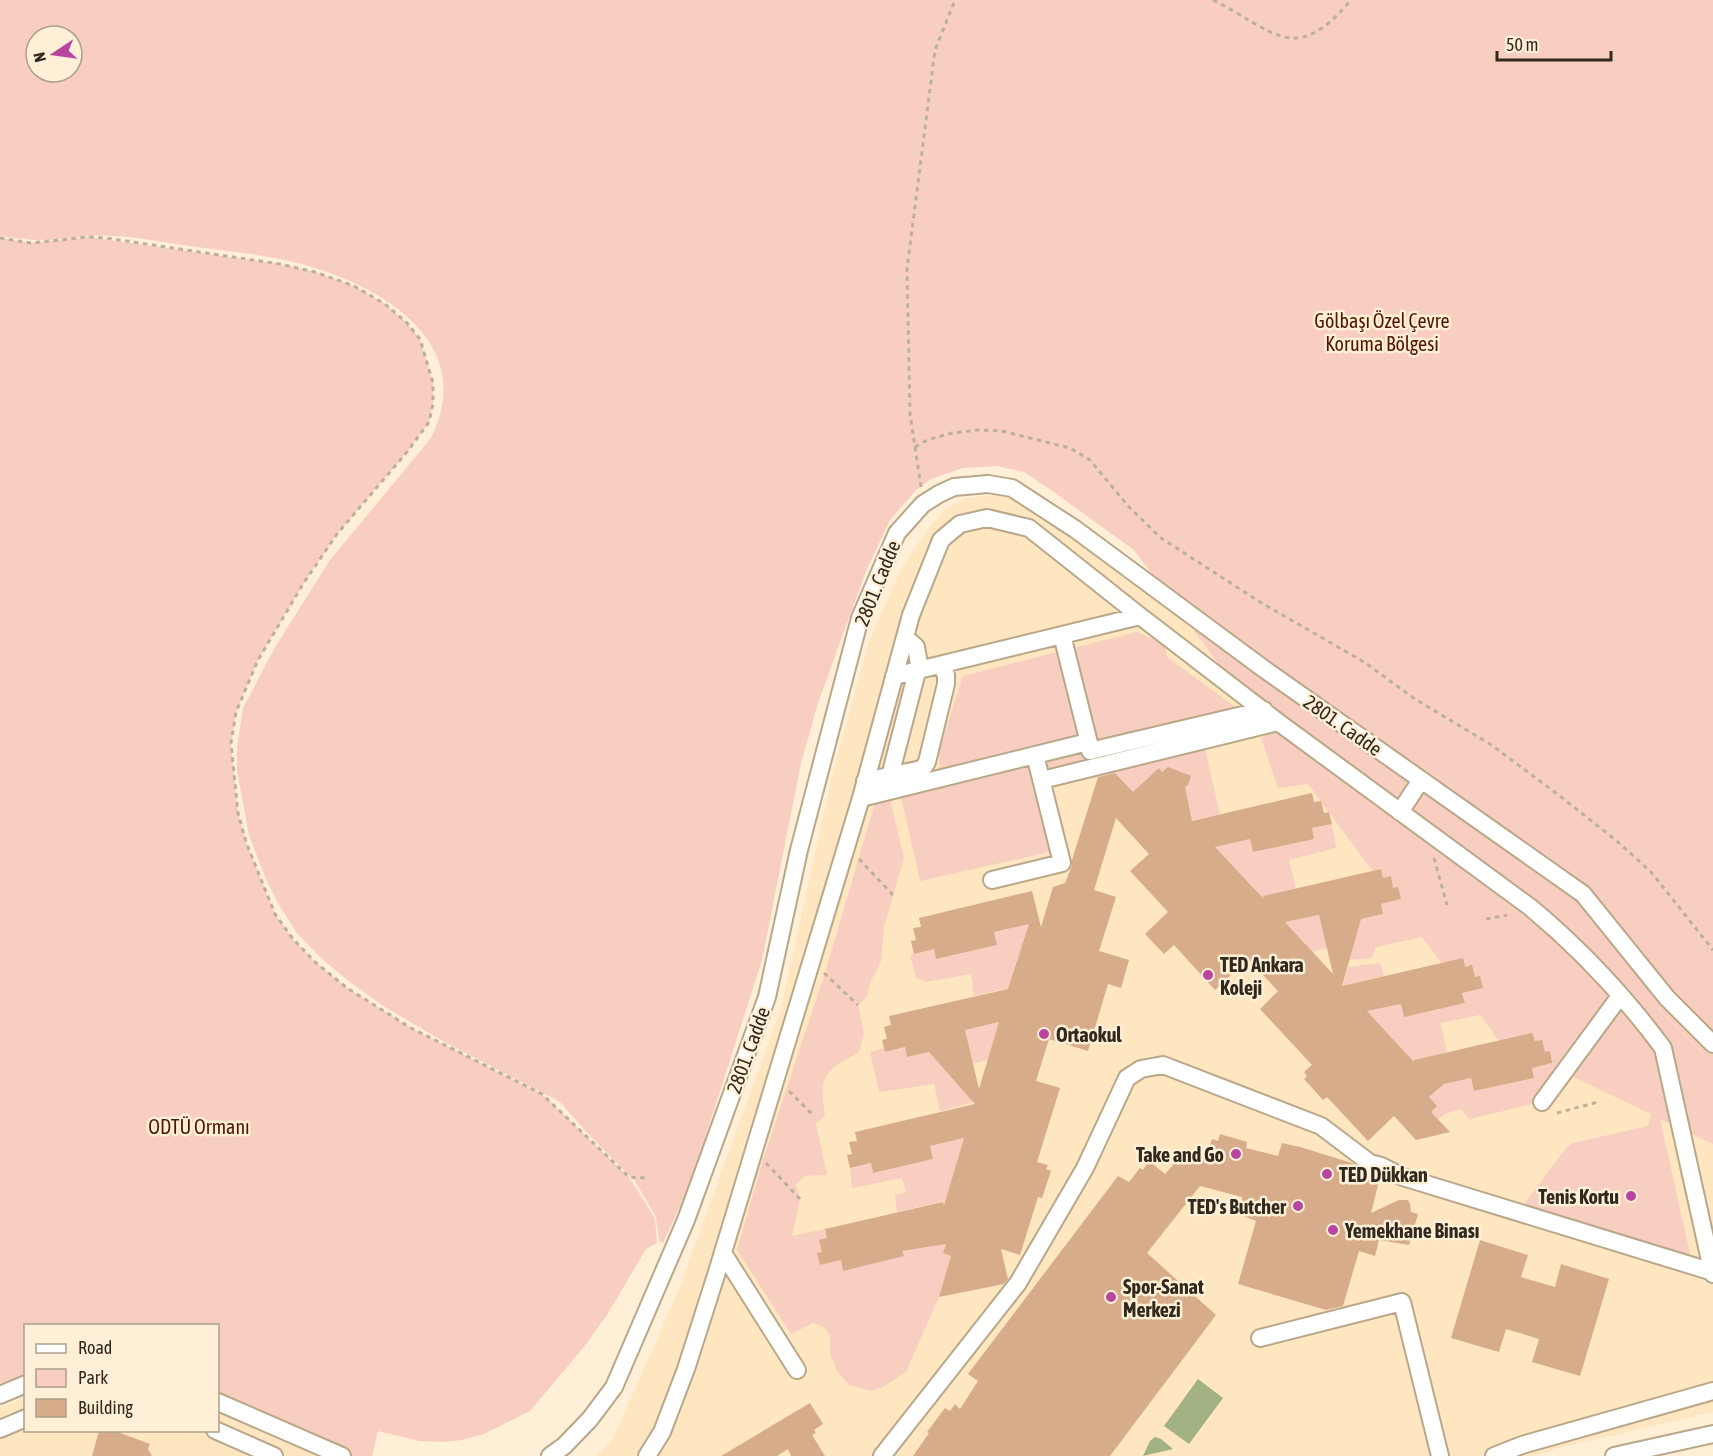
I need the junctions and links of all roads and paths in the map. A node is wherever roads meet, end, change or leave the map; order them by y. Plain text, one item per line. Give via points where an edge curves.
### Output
1 (955, 0) edge
2 (1213, 0) edge
3 (1351, 0) edge
4 (0, 238) edge
5 (915, 447) junction
6 (923, 504) junction
7 (1140, 616) junction
8 (1062, 635) junction
9 (905, 637) junction
10 (941, 665) junction
11 (918, 670) junction
12 (894, 676) junction
13 (1263, 710) junction
14 (1278, 722) junction
15 (1091, 753) junction
16 (1035, 754) junction
17 (890, 776) junction
18 (1042, 780) junction
19 (1421, 780) junction
20 (865, 781) junction
21 (861, 798) junction
22 (1400, 812) junction
23 (846, 844) junction
24 (1434, 858) dead end
25 (992, 880) dead end
26 (893, 895) dead end
27 (1447, 905) dead end
28 (1507, 915) dead end
29 (1486, 919) dead end
30 (1713, 950) edge
31 (811, 961) junction
32 (1620, 996) junction
33 (858, 1005) dead end
34 (1713, 1044) edge
35 (776, 1080) junction
36 (1542, 1102) dead end
37 (1598, 1102) dead end
38 (1557, 1113) dead end
39 (813, 1115) dead end
40 (754, 1150) junction
41 (646, 1178) dead end
42 (800, 1199) dead end
43 (723, 1253) junction
44 (1713, 1273) edge
45 (1260, 1338) dead end
46 (797, 1370) dead end
47 (24, 1385) edge
48 (1713, 1391) edge
49 (0, 1395) edge
50 (219, 1402) edge
51 (24, 1419) edge
52 (0, 1429) edge
53 (217, 1432) edge
54 (1713, 1434) edge
55 (567, 1451) edge
56 (274, 1456) edge
57 (342, 1456) edge
58 (550, 1456) edge
59 (647, 1456) edge
60 (882, 1456) edge
61 (1440, 1456) edge
62 (1494, 1456) edge
63 (1614, 1456) edge

1 - 5 path via 935,50 907,269 910,414
2 - 3 path via 1264,29 1291,39 1317,31
4 - 41 path via 31,243 106,238 315,272 354,286 385,304 420,339 433,383 429,422 337,534 258,660 236,712 231,742 238,813 275,914 315,962 347,988 411,1028 542,1094 629,1177
5 - 6 path
5 - 30 path via 952,433 1002,431 1070,448 1090,460 1161,538 1260,602 1364,662 1415,699 1490,744 1565,800 1651,872
6 - 19 street, 2801. Cadde via 962,486 988,483 1012,488 1075,529
6 - 55 street, 2801. Cadde via 897,533 860,618 799,850 767,997 686,1220 614,1387
7 - 8 street
7 - 9 street via 1029,528 987,518 960,524 941,540
7 - 13 street
8 - 10 street
8 - 15 street
9 - 11 street via 919,654
9 - 12 street
10 - 11 street
10 - 17 street via 946,684 927,762 923,768
11 - 12 street
11 - 17 street
12 - 20 street
13 - 14 street
13 - 15 street
14 - 15 street
14 - 22 street
15 - 16 street
15 - 18 street
16 - 18 street
16 - 21 street
17 - 20 street
18 - 25 street via 1062,863
19 - 22 street
19 - 34 street, 2801. Cadde via 1583,894 1667,998
20 - 21 street
21 - 23 street
22 - 32 street via 1556,928
23 - 26 path
23 - 31 street
24 - 27 path
28 - 29 path
31 - 33 path
31 - 35 street
32 - 36 street
32 - 44 street via 1663,1048
35 - 39 path
35 - 40 street
37 - 38 path
40 - 42 path
40 - 43 street
43 - 46 street
43 - 59 street via 686,1369 662,1432
44 - 60 street via 1402,1177 1370,1163 1322,1126 1163,1065 1127,1078 1084,1168 1018,1282
45 - 61 street via 1402,1302
47 - 49 street
48 - 62 street
50 - 57 street
51 - 52 street
53 - 56 street
54 - 63 street
55 - 58 street, 2801. Cadde

